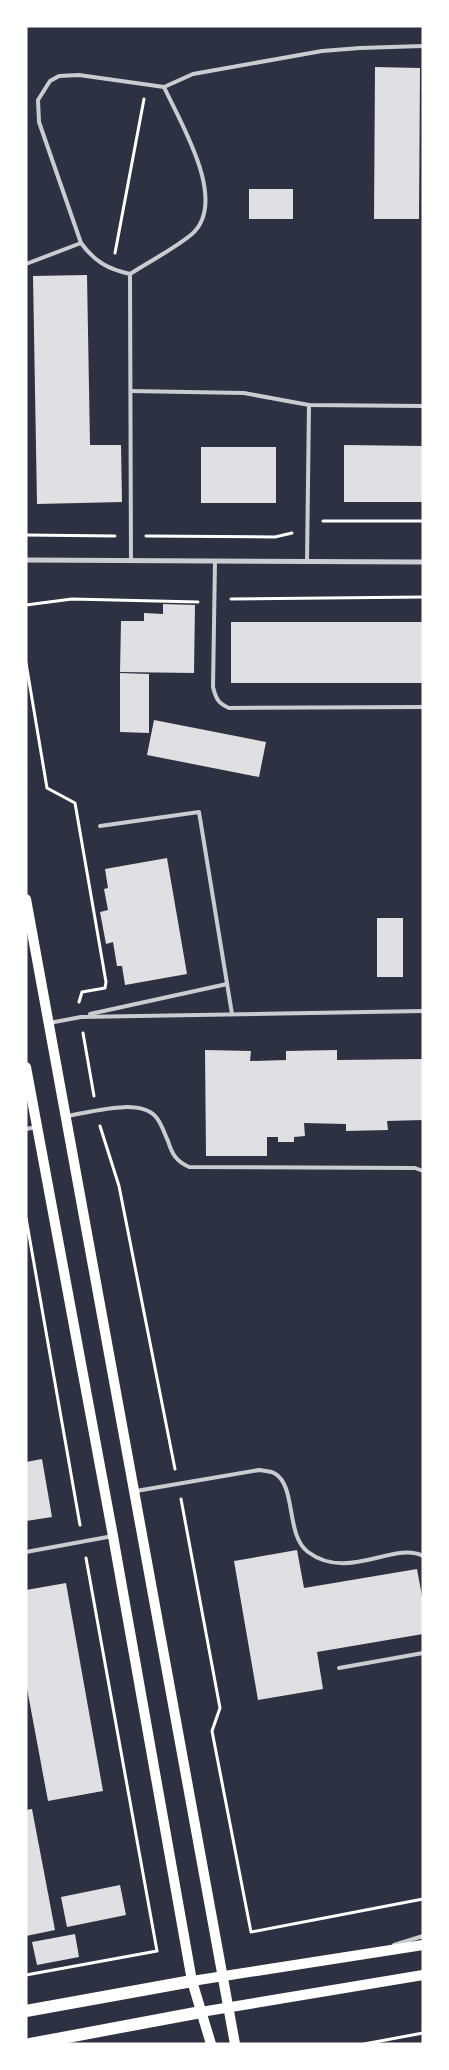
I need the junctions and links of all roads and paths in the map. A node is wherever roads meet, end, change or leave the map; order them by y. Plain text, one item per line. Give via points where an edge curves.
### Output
1 (423, 46) edge
2 (146, 84) junction
3 (164, 87) junction
4 (81, 243) junction
5 (26, 264) edge
6 (112, 270) junction
7 (130, 274) junction
8 (131, 391) junction
9 (309, 405) junction
10 (423, 406) edge
11 (423, 521) edge
12 (307, 529) junction
13 (26, 535) edge
14 (130, 536) junction
15 (26, 560) edge
16 (130, 561) junction
17 (215, 561) junction
18 (307, 562) junction
19 (423, 562) edge
20 (26, 663) edge
21 (423, 707) edge
22 (100, 826) dead end
23 (26, 899) edge
24 (227, 984) junction
25 (423, 1011) edge
26 (232, 1014) junction
27 (80, 1017) junction
28 (49, 1023) junction
29 (26, 1067) edge
30 (97, 1111) junction
31 (65, 1116) junction
32 (32, 1128) edge
33 (423, 1171) edge
34 (26, 1218) edge
35 (178, 1483) junction
36 (134, 1491) junction
37 (114, 1536) junction
38 (83, 1542) junction
39 (26, 1552) edge
40 (423, 1556) edge
41 (423, 1653) edge
42 (339, 1668) dead end
43 (423, 1898) edge
44 (423, 1936) edge
45 (423, 1944) edge
46 (363, 1954) junction
47 (26, 1974) edge
48 (423, 1975) edge
49 (224, 1976) junction
50 (192, 1981) junction
51 (229, 2007) junction
52 (26, 2011) edge
53 (201, 2012) junction
54 (423, 2033) edge
55 (30, 2044) edge
56 (211, 2044) edge
57 (235, 2044) edge
58 (364, 2044) edge

1 - 3 lane via 322,51 194,74
2 - 3 lane
2 - 4 lane via 79,75 60,76 50,81 38,100 39,122
2 - 6 path
3 - 7 lane via 203,175 207,193 205,208 193,233
4 - 5 lane
4 - 6 lane via 91,257
6 - 7 lane
7 - 8 lane
8 - 9 lane via 244,393
8 - 14 lane
9 - 10 lane
9 - 12 lane
11 - 12 path via 324,521
12 - 14 path via 275,537
12 - 18 lane
13 - 14 path
14 - 16 lane
15 - 16 street
16 - 17 street
17 - 18 street
17 - 21 lane via 213,687 220,704 229,708
18 - 19 street
20 - 27 path via 48,788 75,803 106,982 105,988 82,992 78,998
22 - 24 lane via 199,812
23 - 28 main road
24 - 26 lane
24 - 27 lane
25 - 26 lane
26 - 27 lane
27 - 28 lane
27 - 30 path
28 - 31 main road
29 - 32 main road
30 - 31 lane
30 - 33 lane via 134,1106 146,1109 162,1126 173,1155 189,1167 416,1168
30 - 35 path via 118,1186
31 - 36 main road
32 - 37 main road
34 - 38 path
35 - 36 lane
35 - 40 lane via 259,1470 273,1473 282,1479 296,1537 306,1551 318,1558 335,1563 356,1563 409,1552
35 - 43 path via 220,1708 212,1731 251,1932
36 - 49 main road
37 - 38 lane
37 - 50 main road
38 - 39 lane
38 - 47 path via 156,1951
41 - 42 lane
44 - 46 lane
45 - 46 main road
46 - 49 main road
48 - 51 main road
49 - 50 main road
49 - 51 main road
50 - 52 main road
50 - 53 main road
51 - 53 main road
51 - 57 main road
53 - 55 main road
53 - 56 main road
54 - 58 path

